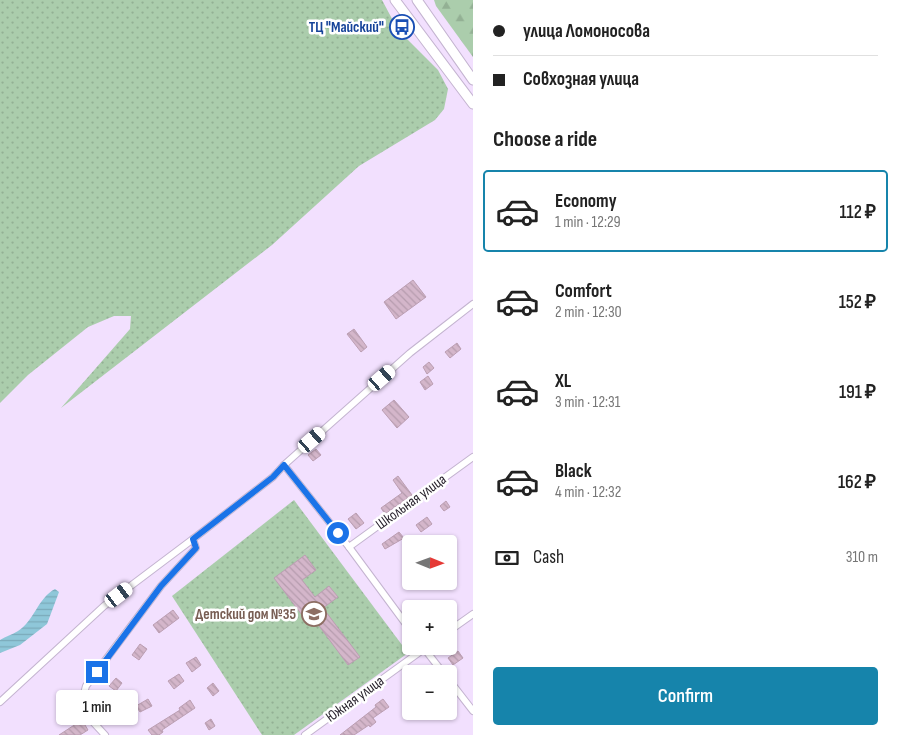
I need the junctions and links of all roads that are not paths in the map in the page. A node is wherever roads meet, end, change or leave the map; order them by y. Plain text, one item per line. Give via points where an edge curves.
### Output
1 (395, 0) edge
2 (417, 0) edge
3 (473, 80) edge
4 (473, 104) edge
5 (473, 304) edge
6 (473, 457) edge
7 (284, 465) junction
8 (193, 539) junction
9 (349, 546) junction
10 (473, 614) edge
11 (402, 619) edge
12 (457, 625) edge
13 (414, 655) edge
14 (457, 690) edge
15 (0, 702) edge
16 (473, 711) edge
17 (105, 735) edge
18 (306, 735) edge

1 - 4 main road
2 - 3 main road
5 - 7 street via 410,353
6 - 9 street, Школьная улица
7 - 8 street
7 - 9 street
8 - 15 street via 104,606
8 - 17 street via 196,548 161,586 86,686 80,708
9 - 11 street
10 - 12 street
13 - 18 street, Южная улица
14 - 16 street

